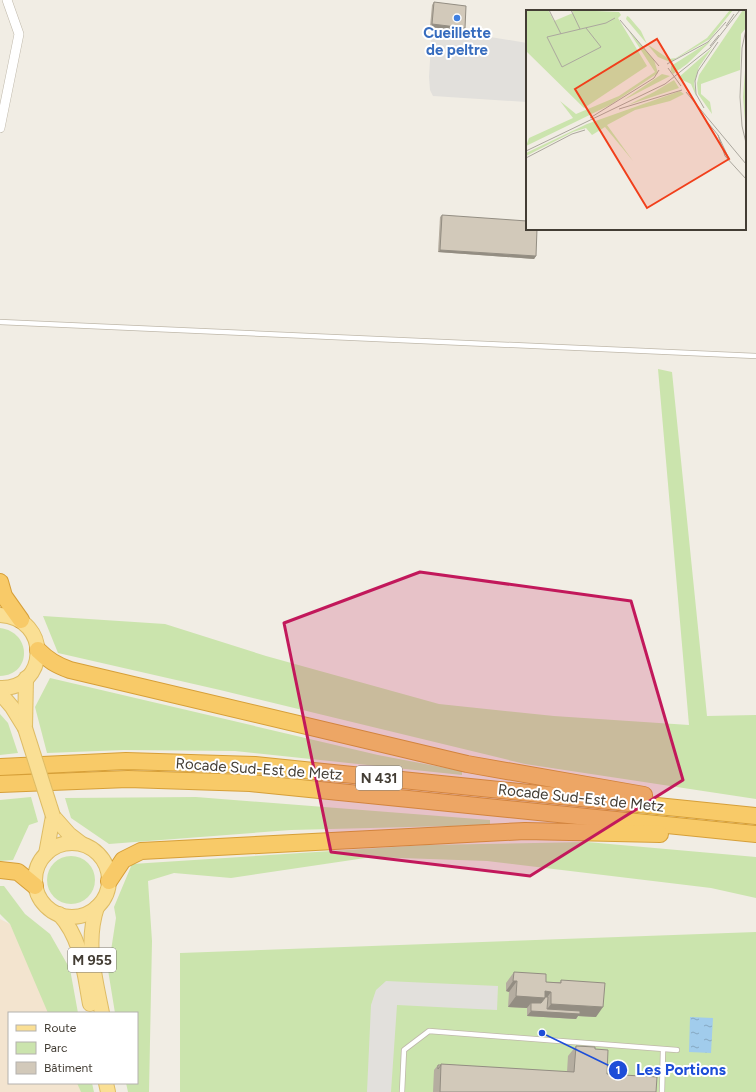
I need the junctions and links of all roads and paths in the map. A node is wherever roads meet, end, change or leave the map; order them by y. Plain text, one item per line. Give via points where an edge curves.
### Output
1 (7, 0) edge
2 (0, 128) edge
3 (0, 322) edge
4 (756, 356) edge
5 (0, 582) edge
6 (0, 615) edge
7 (21, 620) junction
8 (38, 650) junction
9 (26, 678) junction
10 (0, 688) edge
11 (0, 693) edge
12 (25, 728) junction
13 (0, 767) edge
14 (0, 784) edge
15 (756, 815) edge
16 (53, 816) junction
17 (756, 834) edge
18 (82, 844) junction
19 (46, 854) junction
20 (0, 870) edge
21 (109, 880) junction
22 (36, 886) junction
23 (97, 907) junction
24 (58, 914) junction
25 (92, 1012) edge
26 (102, 1012) edge
27 (663, 1050) junction
28 (677, 1050) dead end
29 (402, 1092) edge
30 (662, 1092) edge

1 - 2 street via 19,34
3 - 4 lane
5 - 7 highway via 4,596
6 - 7 main road
7 - 8 main road via 33,633
8 - 9 main road via 37,662
8 - 15 highway via 56,666 70,670 467,764
9 - 10 main road via 11,687
9 - 12 main road
11 - 12 main road
12 - 16 main road, bridge
13 - 15 highway, Rocade Sud-Est de Metz / N 431 via 126,761 255,765
14 - 17 highway, Rocade Sud-Est de Metz / N 431 via 128,779 250,783
16 - 18 main road
16 - 19 main road
17 - 21 highway via 525,831 176,848 141,851 131,855 123,860
18 - 19 main road via 56,846
18 - 21 main road via 102,858
19 - 22 main road via 39,863 35,875
20 - 22 highway via 18,872
21 - 23 main road via 103,900
22 - 24 main road via 43,903
23 - 24 main road via 79,916
23 - 26 main road, M 955 via 91,930 91,942
24 - 25 main road, M 955 via 68,924 77,943
27 - 28 lane
27 - 29 lane via 430,1031 404,1050
27 - 30 lane

